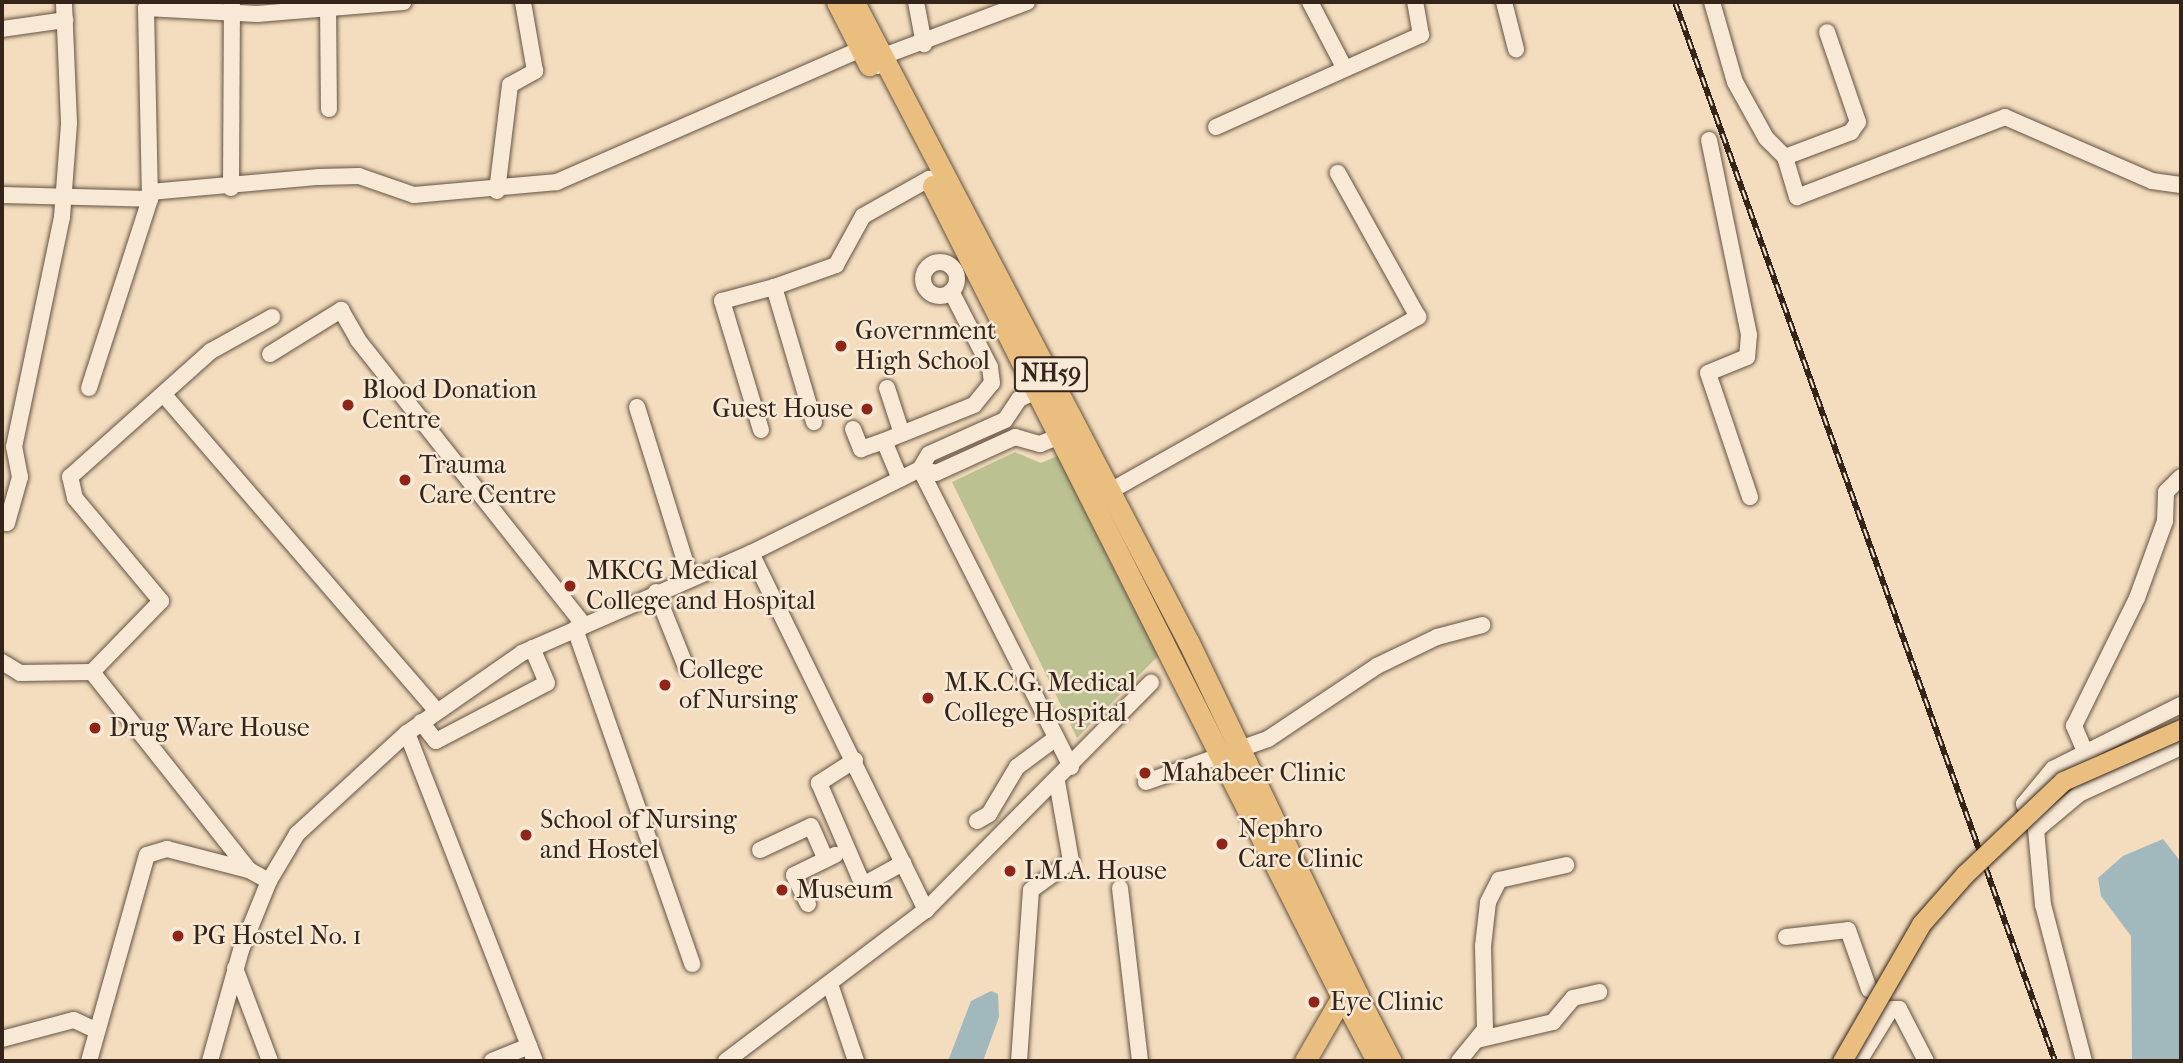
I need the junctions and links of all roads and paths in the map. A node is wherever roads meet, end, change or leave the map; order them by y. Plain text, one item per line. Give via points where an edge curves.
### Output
1 (64, 2) edge
2 (404, 2) edge
3 (523, 2) edge
4 (837, 2) edge
5 (854, 2) edge
6 (916, 2) edge
7 (1310, 2) edge
8 (1415, 2) edge
9 (1504, 2) edge
10 (1712, 2) edge
11 (1018, 4) edge
12 (328, 5) edge
13 (232, 7) edge
14 (65, 20) junction
15 (2, 29) edge
16 (1828, 32) dead end
17 (924, 44) junction
18 (1516, 50) dead end
19 (873, 56) junction
20 (1343, 65) junction
21 (329, 109) dead end
22 (1216, 127) dead end
23 (1709, 140) dead end
24 (1785, 158) junction
25 (1338, 173) dead end
26 (929, 179) junction
27 (2181, 185) edge
28 (231, 188) junction
29 (497, 191) junction
30 (2, 195) edge
31 (60, 195) junction
32 (150, 196) junction
33 (774, 287) junction
34 (951, 291) dead end
35 (272, 317) dead end
36 (270, 354) dead end
37 (1047, 386) junction
38 (89, 388) dead end
39 (887, 388) dead end
40 (165, 396) junction
41 (637, 407) dead end
42 (814, 422) dead end
43 (853, 429) dead end
44 (761, 430) dead end
45 (1071, 431) junction
46 (902, 433) junction
47 (884, 441) junction
48 (920, 469) junction
49 (2181, 477) edge
50 (900, 479) junction
51 (1112, 490) junction
52 (1750, 497) dead end
53 (2, 522) edge
54 (751, 553) junction
55 (690, 577) junction
56 (656, 592) junction
57 (1482, 625) dead end
58 (579, 627) junction
59 (1189, 643) junction
60 (532, 648) junction
61 (1174, 659) junction
62 (2, 662) edge
63 (686, 667) dead end
64 (92, 672) junction
65 (1151, 683) dead end
66 (2181, 705) edge
67 (437, 711) junction
68 (421, 722) junction
69 (2181, 729) edge
70 (407, 733) junction
71 (1056, 738) junction
72 (2181, 747) edge
73 (2082, 751) junction
74 (1231, 753) junction
75 (855, 760) junction
76 (1071, 767) junction
77 (1056, 782) junction
78 (1146, 782) dead end
79 (2100, 785) junction
80 (977, 821) dead end
81 (2036, 830) junction
82 (838, 831) junction
83 (818, 841) junction
84 (846, 849) junction
85 (760, 850) dead end
86 (826, 859) junction
87 (903, 863) junction
88 (1566, 865) dead end
89 (249, 870) junction
90 (269, 881) junction
91 (1120, 888) dead end
92 (808, 904) dead end
93 (926, 910) junction
94 (1786, 937) dead end
95 (692, 964) dead end
96 (235, 968) junction
97 (831, 987) junction
98 (1869, 989) dead end
99 (1599, 992) dead end
100 (1350, 996) junction
101 (95, 1030) junction
102 (2, 1039) edge
103 (1477, 1041) junction
104 (532, 1054) edge
105 (89, 1061) edge
106 (210, 1061) edge
107 (270, 1061) edge
108 (492, 1061) edge
109 (726, 1061) edge
110 (856, 1061) edge
111 (1019, 1061) edge
112 (1140, 1061) edge
113 (1305, 1061) edge
114 (1376, 1061) edge
115 (1392, 1061) edge
116 (1459, 1061) edge
117 (1842, 1061) edge
118 (1859, 1061) edge
119 (1926, 1061) edge
120 (2084, 1061) edge

1 - 14 street
2 - 12 street
3 - 29 street via 535,71 510,85
4 - 19 highway
5 - 19 highway, NH59
6 - 17 street
7 - 20 street
8 - 20 street via 1421,35
9 - 18 street
10 - 24 street via 1735,82 1766,138
11 - 17 street
12 - 13 street
12 - 21 street
13 - 28 street
13 - 32 street via 146,8
14 - 15 street
14 - 31 street via 69,123
16 - 24 street via 1858,122 1851,132
17 - 19 street
19 - 26 highway
19 - 29 street via 557,182
19 - 37 highway, NH59
20 - 22 street
23 - 52 street via 1749,335 1747,357 1708,373
24 - 27 street via 1797,197 2005,117 2152,181
25 - 51 street via 1418,317
26 - 33 street via 863,216 836,265
26 - 37 highway
28 - 29 street via 359,176 414,195
28 - 32 street
30 - 31 street
31 - 32 street
31 - 53 street via 62,216 14,447 20,477 7,523
32 - 38 street
33 - 42 street
33 - 44 street via 722,301
34 - 46 street via 979,342 992,383 974,405
35 - 40 street via 212,351
36 - 58 street via 341,310 358,340
37 - 45 highway, NH59
37 - 48 street via 1019,399 1005,420 929,454
39 - 46 street
40 - 64 street via 70,477 75,498 161,601
40 - 67 street
41 - 55 street
43 - 47 street via 861,449
45 - 48 street via 1040,444 1015,437 936,473
45 - 51 highway, NH59
45 - 61 highway
46 - 47 street
47 - 50 street
48 - 50 street
48 - 71 street
49 - 73 street via 2166,492 2165,522 2137,598 2074,726
50 - 54 street
51 - 59 highway, NH59
54 - 55 street
54 - 75 street
55 - 56 street
56 - 58 street
56 - 63 street
57 - 74 street via 1413,648
58 - 60 street
58 - 95 street
59 - 61 street
59 - 74 highway, NH59
60 - 67 street
60 - 68 street via 547,683 436,741
61 - 74 highway
62 - 64 street via 20,673
64 - 89 street
65 - 76 street
66 - 73 street
67 - 68 street
68 - 70 street
69 - 117 main road, bridge via 2063,781 1965,874 1921,924
70 - 90 street via 297,834
70 - 104 street
71 - 76 street
71 - 80 street via 1017,767 989,814
72 - 79 street
73 - 79 street
73 - 81 street via 2053,769 2024,804
74 - 78 street
74 - 100 highway, NH59
75 - 82 street via 819,783
75 - 87 street
76 - 77 street
77 - 93 street
77 - 111 street via 1072,861 1031,890
79 - 81 street
81 - 120 street via 2043,905
82 - 83 street
82 - 84 street
83 - 85 street via 811,826
83 - 86 street
84 - 86 street
84 - 87 street via 863,886
86 - 92 street via 794,875
87 - 93 street
88 - 103 street via 1499,880 1488,902 1485,1028
89 - 90 street
89 - 101 street via 167,849 146,855
90 - 96 street
91 - 112 street
93 - 97 street
94 - 98 street via 1848,930
96 - 106 street
96 - 107 street
97 - 109 street
97 - 110 street
99 - 103 street via 1573,998 1553,1022
100 - 113 highway
100 - 114 main road
100 - 115 main road
101 - 102 street via 74,1020
101 - 105 street
103 - 116 street
104 - 108 street
118 - 119 street via 1891,1009 1899,1009

